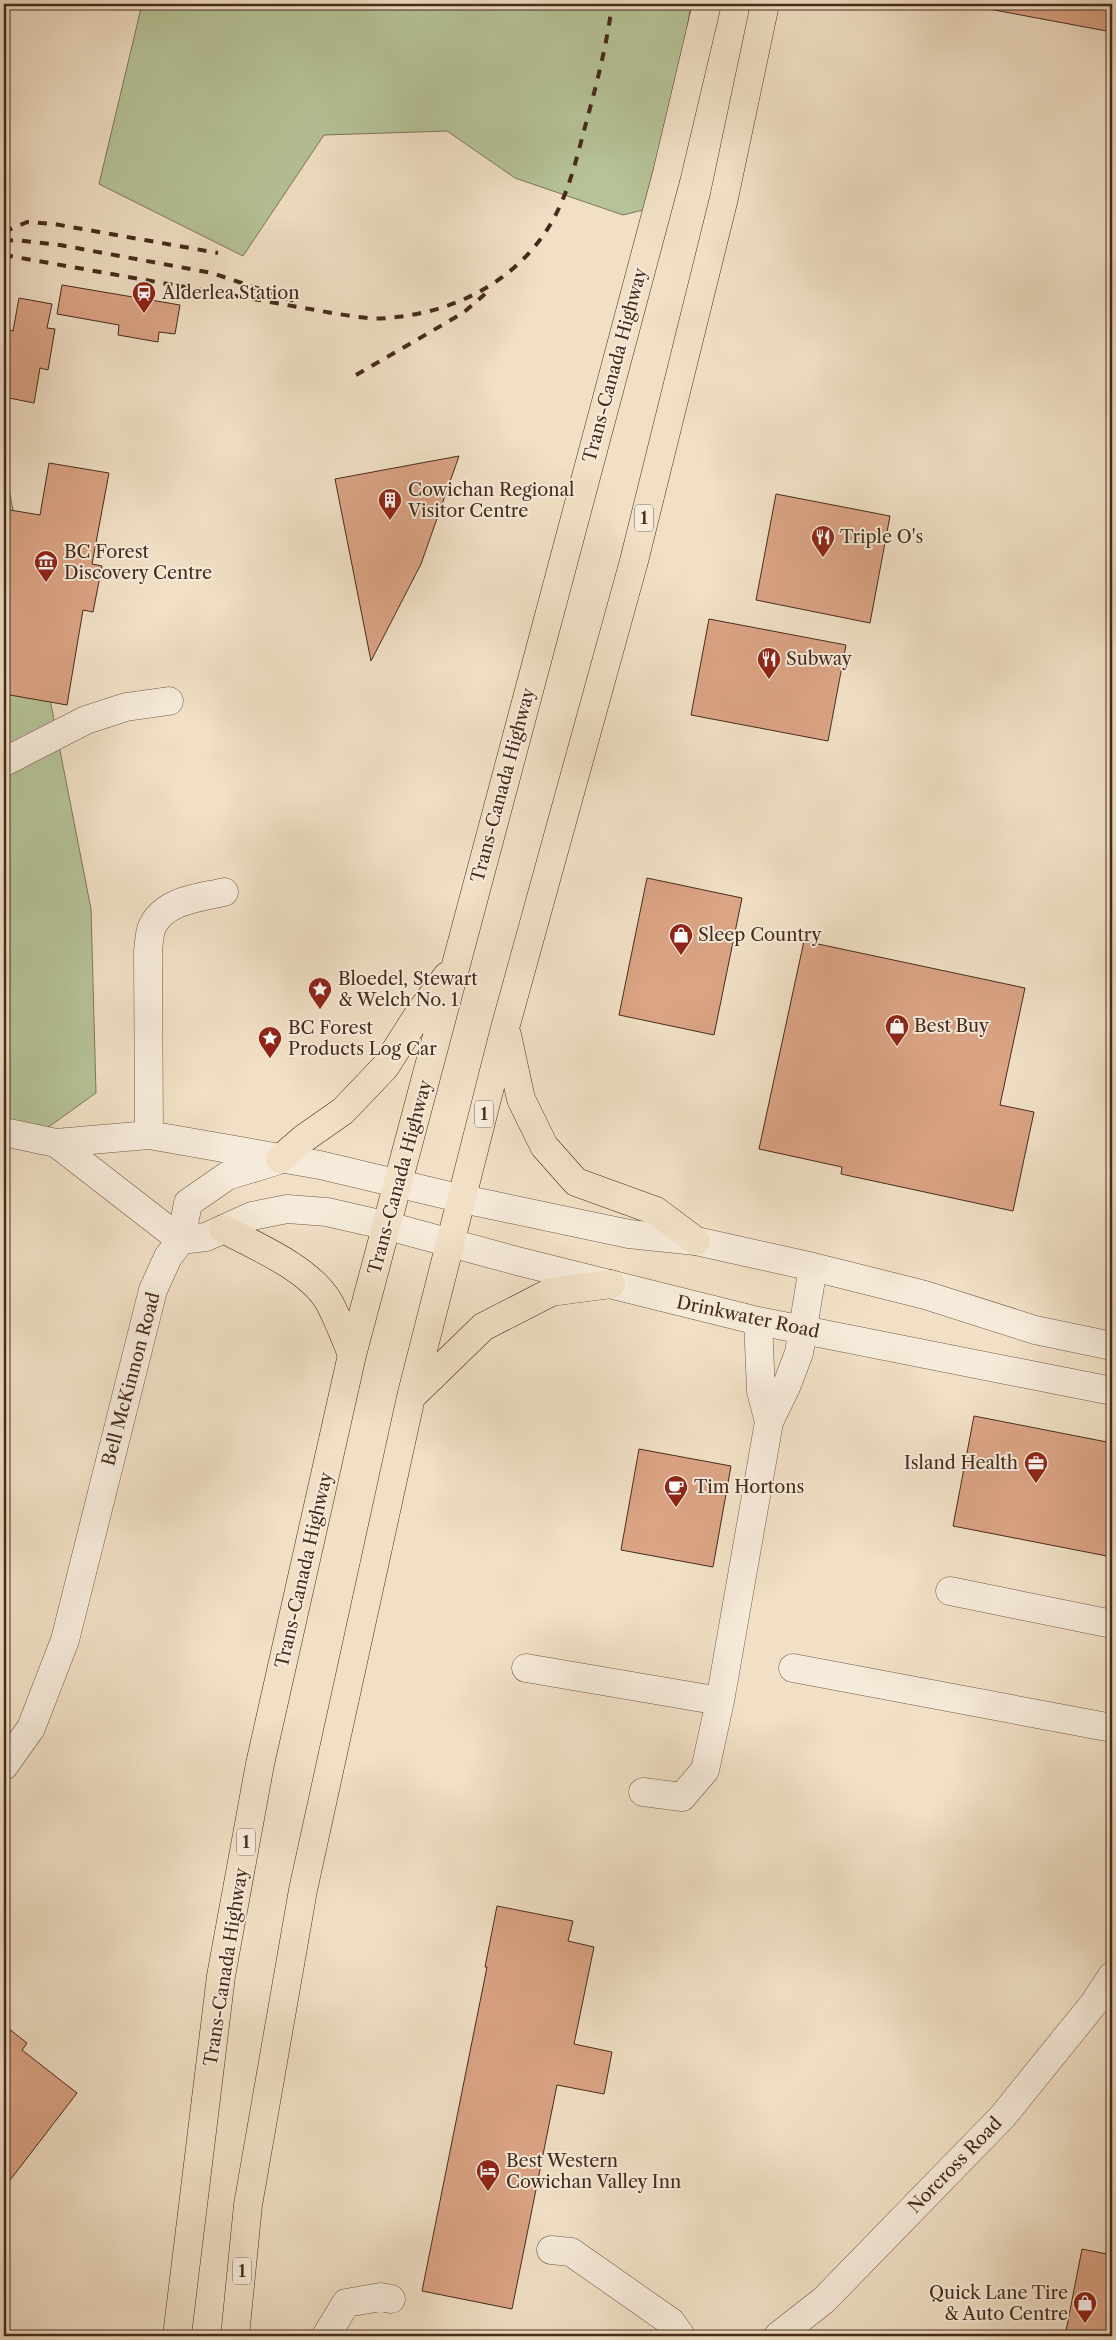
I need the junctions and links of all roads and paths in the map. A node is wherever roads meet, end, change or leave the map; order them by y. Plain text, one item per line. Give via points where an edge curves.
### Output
1 (707, 4) edge
2 (765, 4) edge
3 (169, 702) dead end
4 (4, 762) edge
5 (224, 892) dead end
6 (455, 966) junction
7 (505, 1028) junction
8 (4, 1132) edge
9 (149, 1135) junction
10 (56, 1143) junction
11 (280, 1159) junction
12 (398, 1185) junction
13 (463, 1199) junction
14 (388, 1226) junction
15 (223, 1229) junction
16 (181, 1240) junction
17 (696, 1241) junction
18 (451, 1243) junction
19 (813, 1267) junction
20 (611, 1284) junction
21 (758, 1321) junction
22 (803, 1329) junction
23 (1112, 1346) edge
24 (352, 1355) junction
25 (1112, 1391) edge
26 (411, 1396) junction
27 (769, 1422) junction
28 (950, 1591) dead end
29 (1112, 1624) edge
30 (526, 1668) dead end
31 (793, 1668) dead end
32 (720, 1701) junction
33 (1112, 1728) edge
34 (4, 1766) edge
35 (643, 1792) dead end
36 (1112, 1976) edge
37 (551, 2250) dead end
38 (391, 2299) dead end
39 (177, 2336) edge
40 (236, 2336) edge
41 (326, 2336) edge
42 (681, 2336) edge
43 (778, 2336) edge

1 - 6 highway, Trans-Canada Highway / 1 via 667,172
2 - 7 highway, 1 via 724,198 634,561
3 - 4 street via 126,707 86,720
5 - 9 street via 182,902 165,910 152,927 148,951
6 - 11 highway via 385,1067 343,1111
6 - 12 highway, Trans-Canada Highway / 1
7 - 13 highway, 1
7 - 17 highway via 521,1098 544,1146 576,1182 656,1211
8 - 10 street
9 - 10 street
9 - 11 street
10 - 16 street
11 - 12 street, Bell McKinnon Road
11 - 16 street, Bell McKinnon Road via 227,1176 188,1203
12 - 13 street
12 - 14 highway, Trans-Canada Highway / 1
13 - 17 street via 646,1237
13 - 18 highway, 1
14 - 15 street, Drinkwater Road via 327,1212 287,1209 252,1216
14 - 18 street, Drinkwater Road
14 - 24 highway, Trans-Canada Highway / 1
15 - 16 street, Drinkwater Road via 206,1238
15 - 24 highway via 302,1274 328,1301
16 - 34 street, Bell McKinnon Road via 168,1257 153,1290 64,1640 31,1728
17 - 19 street
18 - 20 street, Drinkwater Road
18 - 26 highway, 1
19 - 22 street
19 - 23 street via 925,1295 1035,1330
20 - 21 street, Drinkwater Road
20 - 26 highway via 551,1292 483,1327
21 - 22 street, Drinkwater Road
21 - 27 street via 761,1391
22 - 25 street, Drinkwater Road
22 - 27 street via 799,1353
24 - 39 highway, Trans-Canada Highway / 1 via 260,1764 221,1976
26 - 40 highway, 1 via 303,1890 248,2205
27 - 32 street
28 - 29 street
30 - 32 street
31 - 33 street
32 - 35 street via 705,1770 682,1797
36 - 43 street, Norcross Road via 1095,2002 1003,2116 824,2300
37 - 42 street via 571,2252 671,2322
38 - 41 street via 382,2297 346,2303

